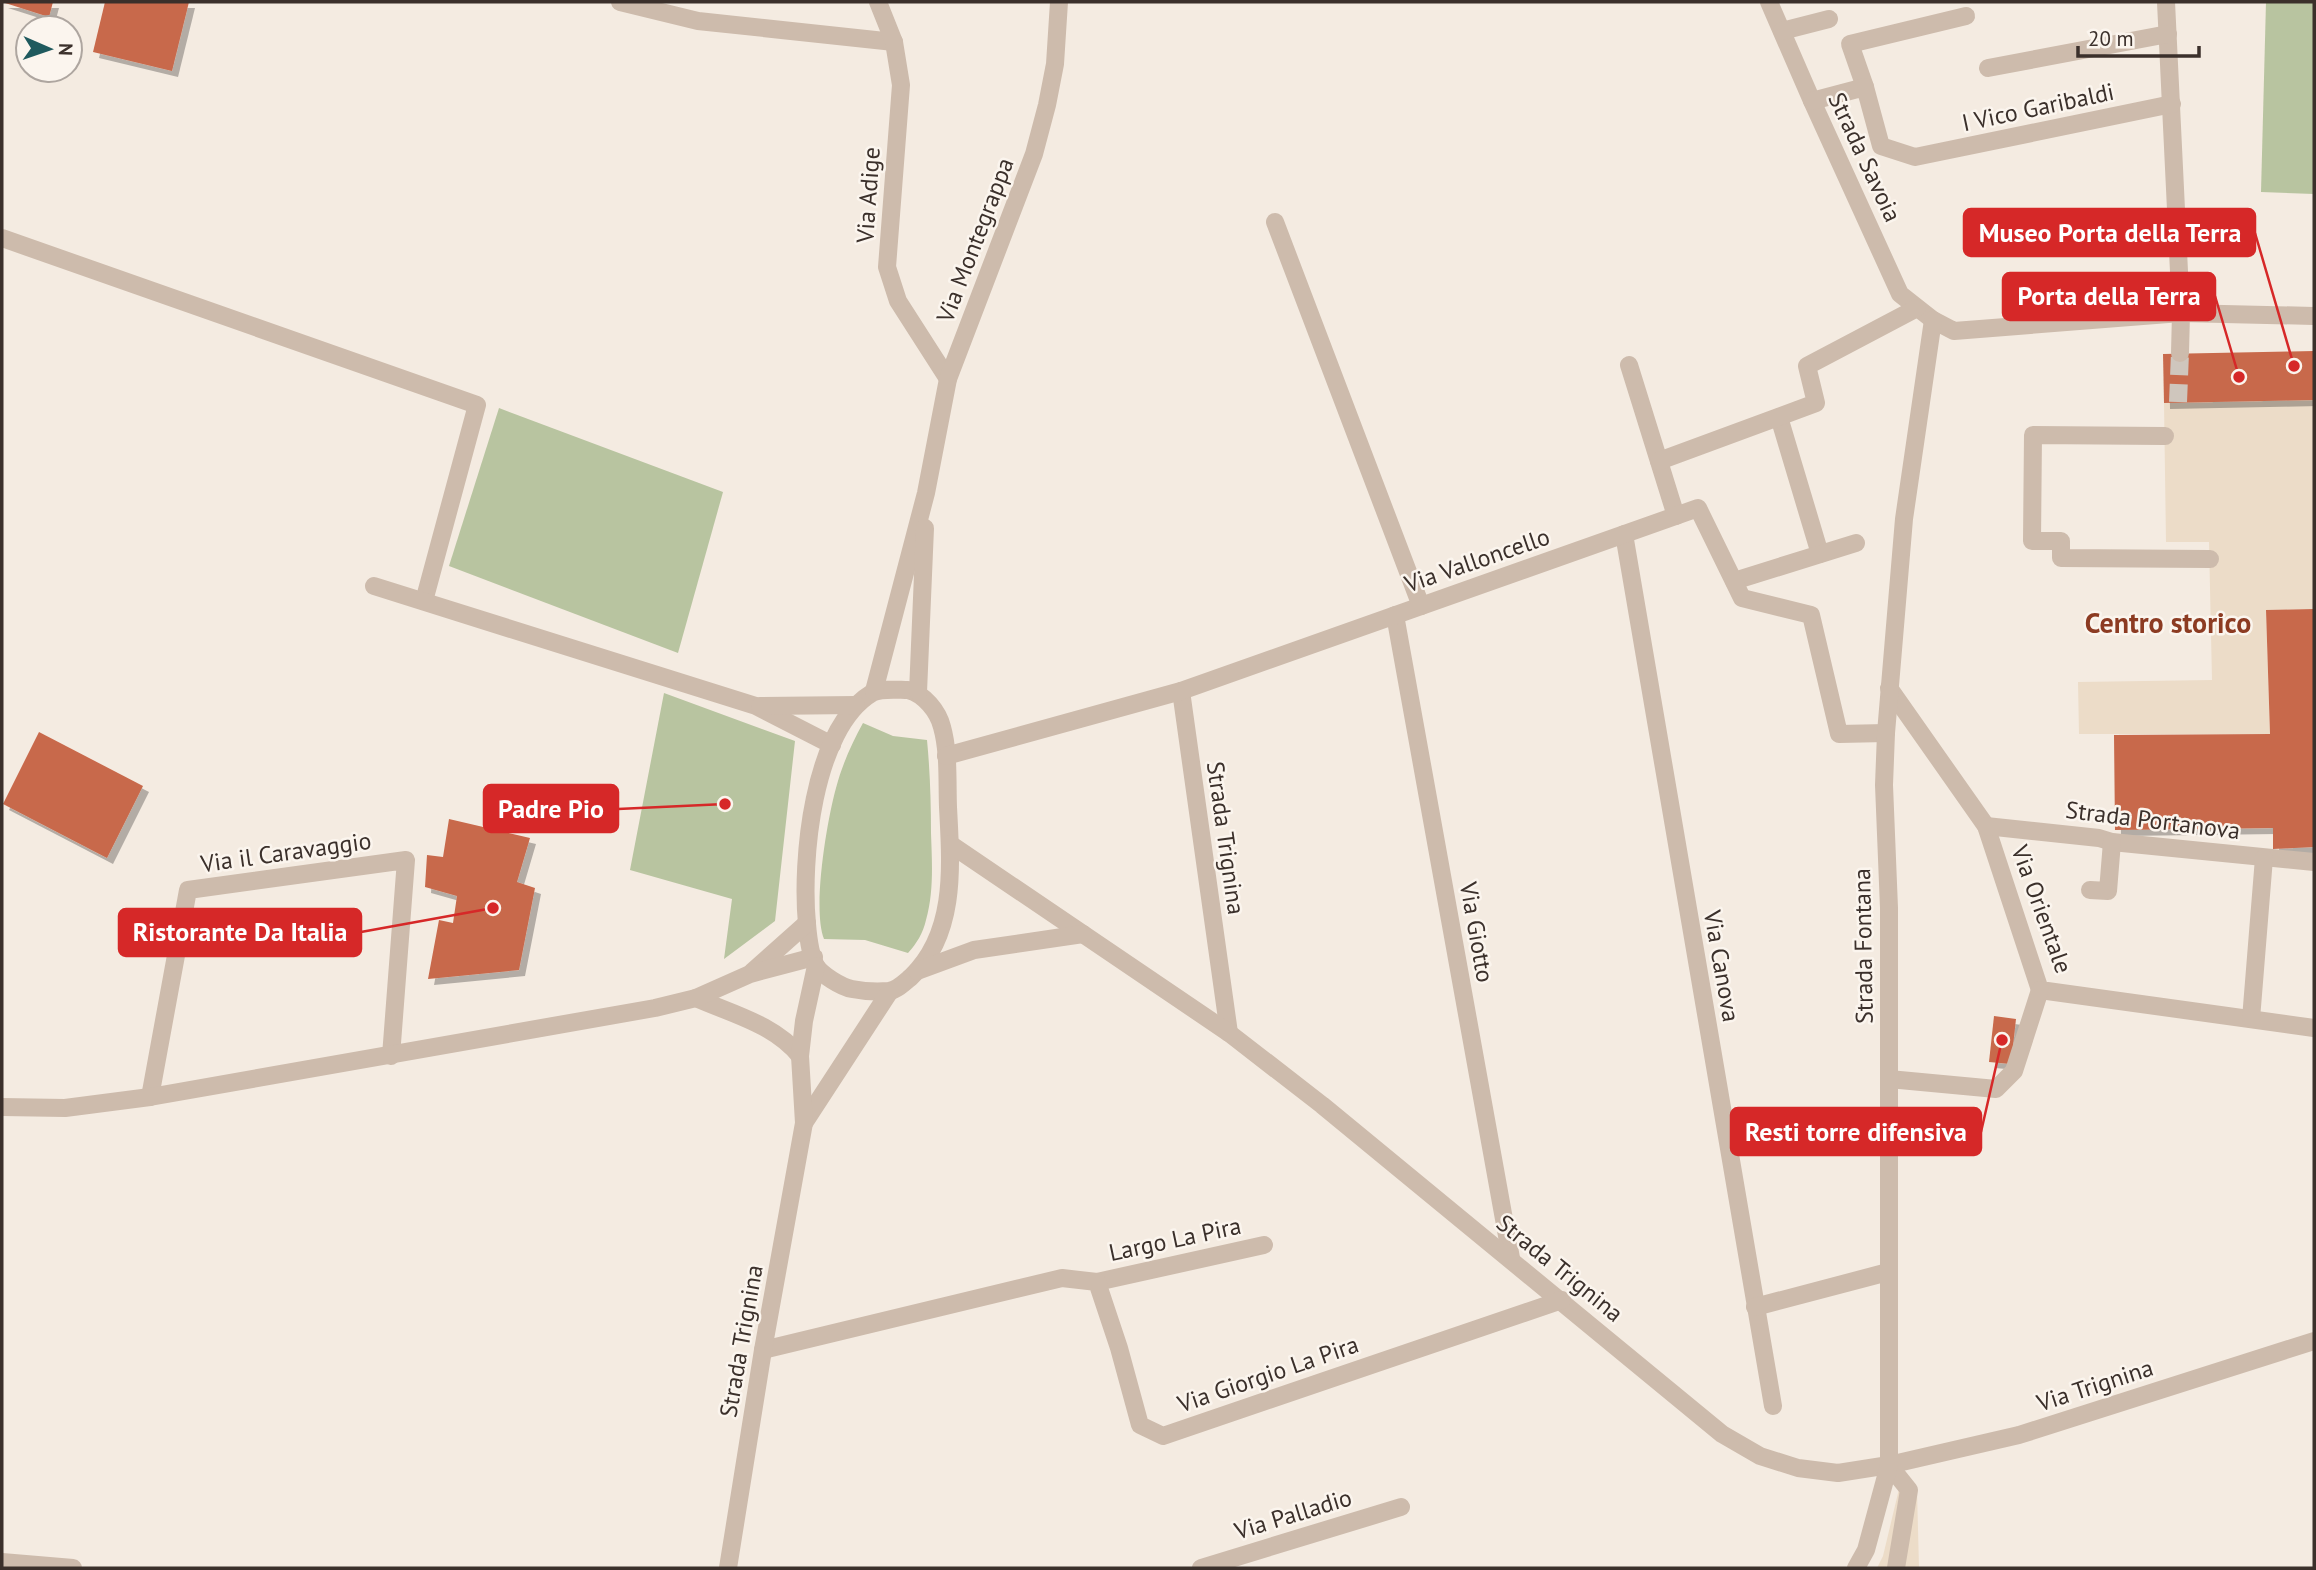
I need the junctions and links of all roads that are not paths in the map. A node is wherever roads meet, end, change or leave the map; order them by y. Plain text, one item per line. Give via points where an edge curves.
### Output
1 (620, 2) edge
2 (878, 2) edge
3 (1059, 2) edge
4 (1769, 2) edge
5 (2166, 2) edge
6 (1966, 16) dead end
7 (1829, 19) dead end
8 (1782, 31) junction
9 (2168, 34) junction
10 (894, 42) junction
11 (1988, 68) dead end
12 (1865, 88) junction
13 (1812, 101) junction
14 (2172, 104) junction
15 (1275, 222) dead end
16 (2, 238) edge
17 (1917, 309) junction
18 (2181, 313) junction
19 (2314, 316) edge
20 (1933, 320) junction
21 (2180, 353) tunnel mouth
22 (1629, 365) dead end
23 (948, 379) junction
24 (1779, 417) junction
25 (2165, 436) dead end
26 (1659, 461) junction
27 (926, 493) junction
28 (1676, 516) junction
29 (1623, 534) junction
30 (1856, 543) dead end
31 (1820, 554) junction
32 (2210, 559) dead end
33 (1734, 581) junction
34 (374, 586) dead end
35 (424, 601) junction
36 (1420, 606) junction
37 (1395, 615) junction
38 (1889, 688) junction
39 (874, 691) junction
40 (1181, 691) junction
41 (918, 692) junction
42 (856, 705) junction
43 (756, 706) junction
44 (1886, 733) junction
45 (832, 745) junction
46 (946, 756) junction
47 (1986, 825) junction
48 (2112, 842) junction
49 (950, 844) junction
50 (2264, 858) junction
51 (2314, 862) edge
52 (2090, 890) dead end
53 (807, 923) junction
54 (1083, 934) junction
55 (815, 961) junction
56 (917, 971) junction
57 (750, 974) junction
58 (2040, 990) junction
59 (890, 991) junction
60 (696, 998) junction
61 (2251, 1019) junction
62 (2314, 1028) edge
63 (1229, 1033) junction
64 (391, 1056) junction
65 (800, 1056) junction
66 (1888, 1079) junction
67 (150, 1097) junction
68 (5, 1104) edge
69 (804, 1123) junction
70 (1264, 1245) dead end
71 (1511, 1258) junction
72 (1888, 1272) junction
73 (1097, 1282) junction
74 (1562, 1300) junction
75 (1755, 1307) junction
76 (2314, 1341) edge
77 (763, 1350) junction
78 (1773, 1406) dead end
79 (1888, 1465) junction
80 (1401, 1507) dead end
81 (2, 1562) edge
82 (73, 1568) edge
83 (728, 1568) edge
84 (1201, 1568) edge
85 (1856, 1568) edge
86 (1896, 1568) edge

1 - 10 street via 698,21
2 - 10 street, Via Adige
3 - 23 street, Via Montegrappa via 1055,64 1034,154
4 - 8 street, Strada Savoia
5 - 9 street
6 - 12 street via 1850,44
7 - 8 street
8 - 13 street, Strada Savoia
9 - 11 street
9 - 14 street
10 - 23 street, Via Adige via 901,85 887,267 898,302
12 - 13 street
12 - 14 street, I Vico Garibaldi via 1881,146 1915,158
13 - 17 street, Strada Savoia via 1900,294
14 - 18 street
15 - 36 street
16 - 35 street via 477,405
17 - 20 street, Strada Savoia
17 - 24 street via 1807,366 1816,403
18 - 19 street, Strada Savoia
18 - 20 street, Strada Savoia via 1954,331
18 - 21 street
20 - 38 street, Strada Fontana via 1904,519
22 - 26 street
23 - 27 street, Via Montegrappa
24 - 26 street
24 - 31 street
25 - 32 street via 2034,435 2032,541 2061,541 2062,558
26 - 28 street
27 - 39 street, Via Montegrappa
27 - 41 street, Via Montegrappa
28 - 29 street, Via Valloncello
28 - 33 street, Via Valloncello via 1698,508
29 - 36 street, Via Valloncello
29 - 75 street, Via Canova
30 - 31 street
31 - 33 street
33 - 44 street, Via Valloncello via 1742,598 1811,615 1839,734
34 - 35 street
35 - 43 street
36 - 37 street, Via Valloncello
37 - 40 street, Via Valloncello
37 - 71 street, Via Giotto
38 - 44 street, Strada Fontana
38 - 47 street, Via Orientale
39 - 41 street
39 - 42 street
40 - 46 street, Via Valloncello
40 - 63 street, Strada Trignina
41 - 46 street via 942,725
42 - 43 street
42 - 45 street
43 - 45 street
44 - 66 street, Strada Fontana
45 - 53 street via 814,800 806,873
46 - 49 street
47 - 48 street, Strada Portanova
47 - 58 street, Via Orientale
48 - 50 street, Strada Portanova
48 - 52 street via 2108,891
49 - 54 street, Strada Trignina
49 - 56 street via 947,907 929,956
50 - 51 street, Strada Portanova
50 - 61 street
53 - 55 street
53 - 57 street
54 - 56 street via 974,950
54 - 63 street, Strada Trignina
55 - 57 street
55 - 59 street via 828,976 850,989
55 - 65 street, Strada Trignina
56 - 59 street
57 - 60 street
58 - 61 street, Via Orientale
58 - 66 street via 2014,1071 1996,1089
59 - 69 street, Strada Trignina
60 - 64 street
60 - 65 street via 765,1028
61 - 62 street, Via Orientale
63 - 71 street, Strada Trignina
64 - 67 street
64 - 67 street, Via il Caravaggio via 406,860 188,890
65 - 69 street, Strada Trignina
66 - 72 street, Strada Fontana
67 - 68 street via 65,1108
69 - 77 street, Strada Trignina
70 - 73 street, Largo La Pira
71 - 74 street, Strada Trignina
72 - 75 street
72 - 79 street, Strada Fontana
73 - 74 street, Via Giorgio La Pira via 1140,1425 1163,1436
73 - 77 street via 1062,1278
74 - 79 street, Strada Trignina via 1722,1434 1760,1456 1798,1468 1838,1473
75 - 78 street, Via Canova
76 - 79 street, Via Trignina via 2019,1435
77 - 83 street, Strada Trignina
79 - 85 street, Strada Fontana via 1866,1550
79 - 86 street via 1909,1490
80 - 84 street, Via Palladio
81 - 82 street

